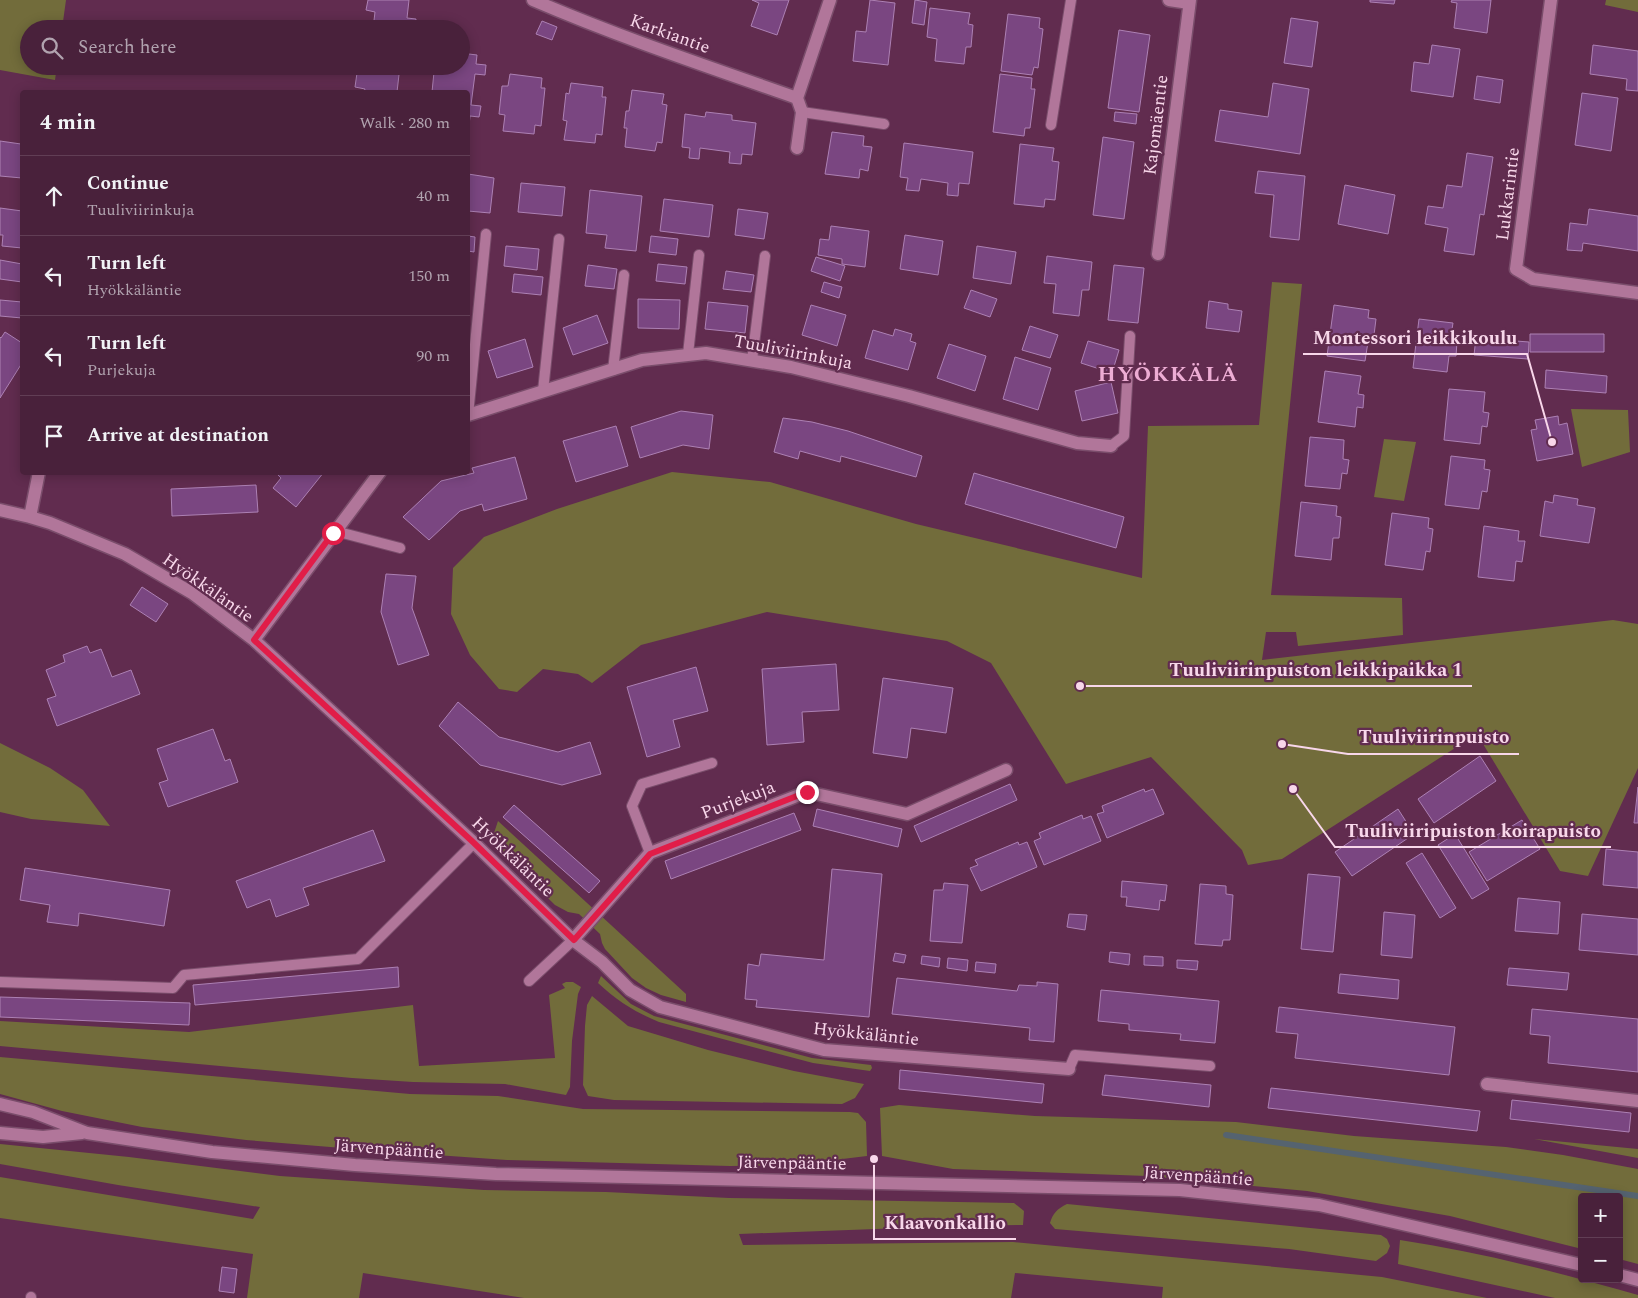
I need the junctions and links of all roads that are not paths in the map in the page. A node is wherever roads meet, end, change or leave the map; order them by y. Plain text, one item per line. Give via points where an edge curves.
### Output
1 (533, 0) edge
2 (830, 0) edge
3 (1071, 0) edge
4 (1169, 0) edge
5 (1551, 0) edge
6 (1189, 1) edge
7 (797, 98) junction
8 (802, 112) junction
9 (884, 124) dead end
10 (1052, 125) dead end
11 (797, 148) dead end
12 (486, 234) dead end
13 (559, 239) dead end
14 (1158, 254) dead end
15 (699, 256) dead end
16 (765, 256) dead end
17 (624, 275) dead end
18 (1638, 293) edge
19 (1130, 336) dead end
20 (688, 354) junction
21 (752, 360) junction
22 (613, 370) junction
23 (543, 391) junction
24 (470, 395) edge
25 (470, 414) edge
26 (1111, 446) joint
27 (38, 475) edge
28 (378, 475) edge
29 (0, 510) edge
30 (30, 516) junction
31 (335, 531) junction
32 (400, 548) dead end
33 (254, 640) junction
34 (712, 763) dead end
35 (1006, 770) dead end
36 (474, 843) junction
37 (650, 854) junction
38 (574, 940) junction
39 (529, 981) dead end
40 (0, 982) edge
41 (1210, 1066) dead end
42 (1069, 1070) joint
43 (1487, 1084) dead end
44 (1638, 1101) edge
45 (0, 1104) edge
46 (0, 1133) edge
47 (87, 1133) junction
48 (1578, 1264) edge
49 (1623, 1276) edge
50 (1638, 1280) edge

1 - 7 street, Karkiantie
2 - 7 street
3 - 10 lane
4 - 6 street
5 - 18 street, Lukkarintie via 1516,269 1533,279
6 - 14 street, Kajomäentie
7 - 8 street
8 - 9 lane
8 - 11 street
12 - 24 lane
13 - 23 lane
15 - 20 lane
16 - 21 lane
17 - 22 lane
19 - 26 lane via 1124,436
20 - 21 street, Tuuliviirinkuja
20 - 22 street, Tuuliviirinkuja via 642,360
21 - 26 street, Tuuliviirinkuja via 834,377 1077,443
22 - 23 street, Tuuliviirinkuja
23 - 25 street, Tuuliviirinkuja
27 - 30 street
28 - 31 street
29 - 30 street, Hyökkäläntie
30 - 33 street, Hyökkäläntie via 125,554 192,593
31 - 32 lane
31 - 33 street
33 - 36 street, Hyökkäläntie
34 - 37 lane via 642,784 632,806
35 - 37 street, Purjekuja via 907,814 807,792
36 - 38 street, Hyökkäläntie
36 - 40 lane via 358,959 184,975 173,988
37 - 38 street, Purjekuja
38 - 39 lane
38 - 42 street, Hyökkäläntie via 630,990 660,1007 824,1050
41 - 42 lane via 1075,1055
43 - 44 street
45 - 47 street, Järvenpääntie via 32,1112
46 - 47 street, Järvenpääntie via 43,1137
47 - 48 street, Järvenpääntie via 212,1152 496,1174 1180,1190 1319,1205
49 - 50 street

